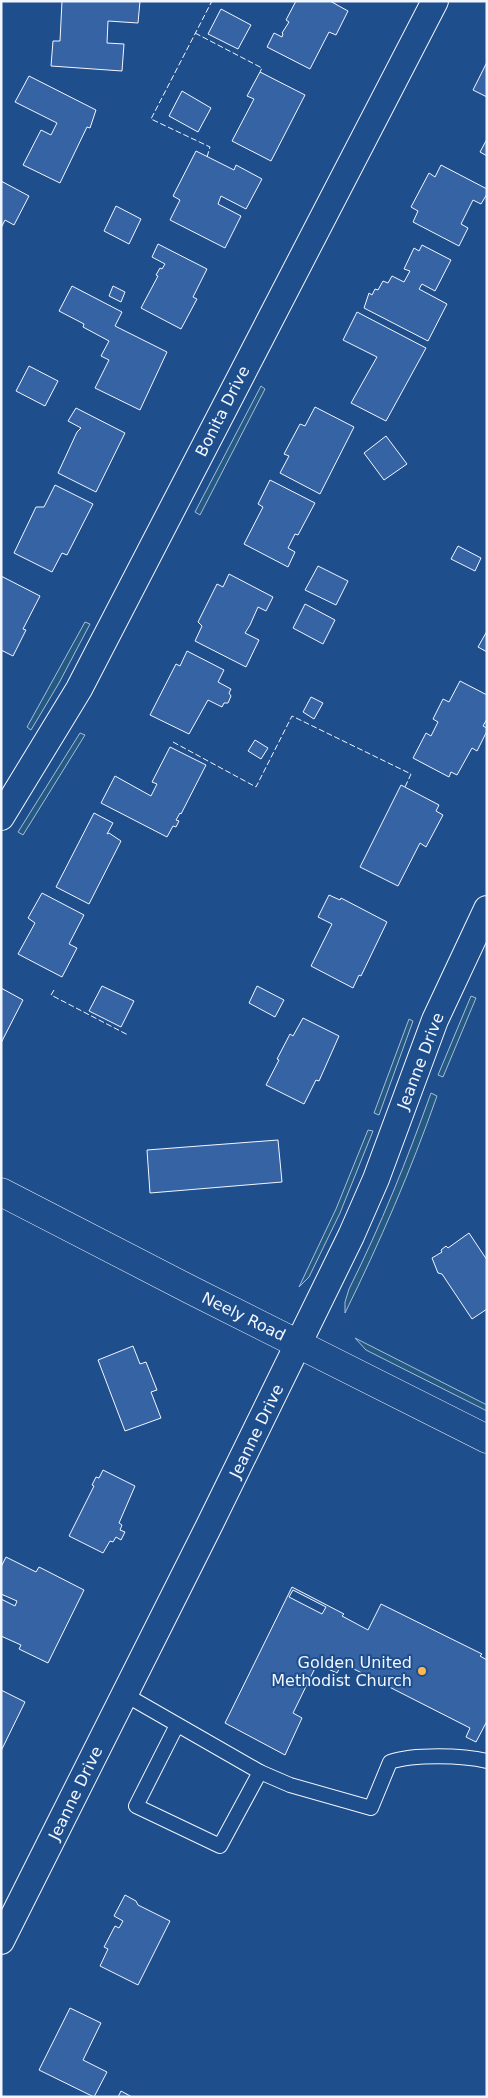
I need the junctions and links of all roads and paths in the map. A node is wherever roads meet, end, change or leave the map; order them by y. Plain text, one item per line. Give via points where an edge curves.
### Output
1 (435, 1) edge
2 (1, 817) edge
3 (487, 909) edge
4 (1, 1192) edge
5 (299, 1343) junction
6 (487, 1438) edge
7 (124, 1694) junction
8 (177, 1725) junction
9 (487, 1761) edge
10 (260, 1772) junction
11 (1, 1941) edge

1 - 2 street, Bonita Drive via 79,690
3 - 5 street, Jeanne Drive via 435,1020 376,1179
4 - 5 street, Neely Road
5 - 6 street, Neely Road
5 - 7 street, Jeanne Drive
7 - 8 lane
7 - 11 street, Jeanne Drive
8 - 10 lane
8 - 10 lane via 136,1806 220,1846
9 - 10 lane via 409,1758 390,1762 371,1808 298,1787

